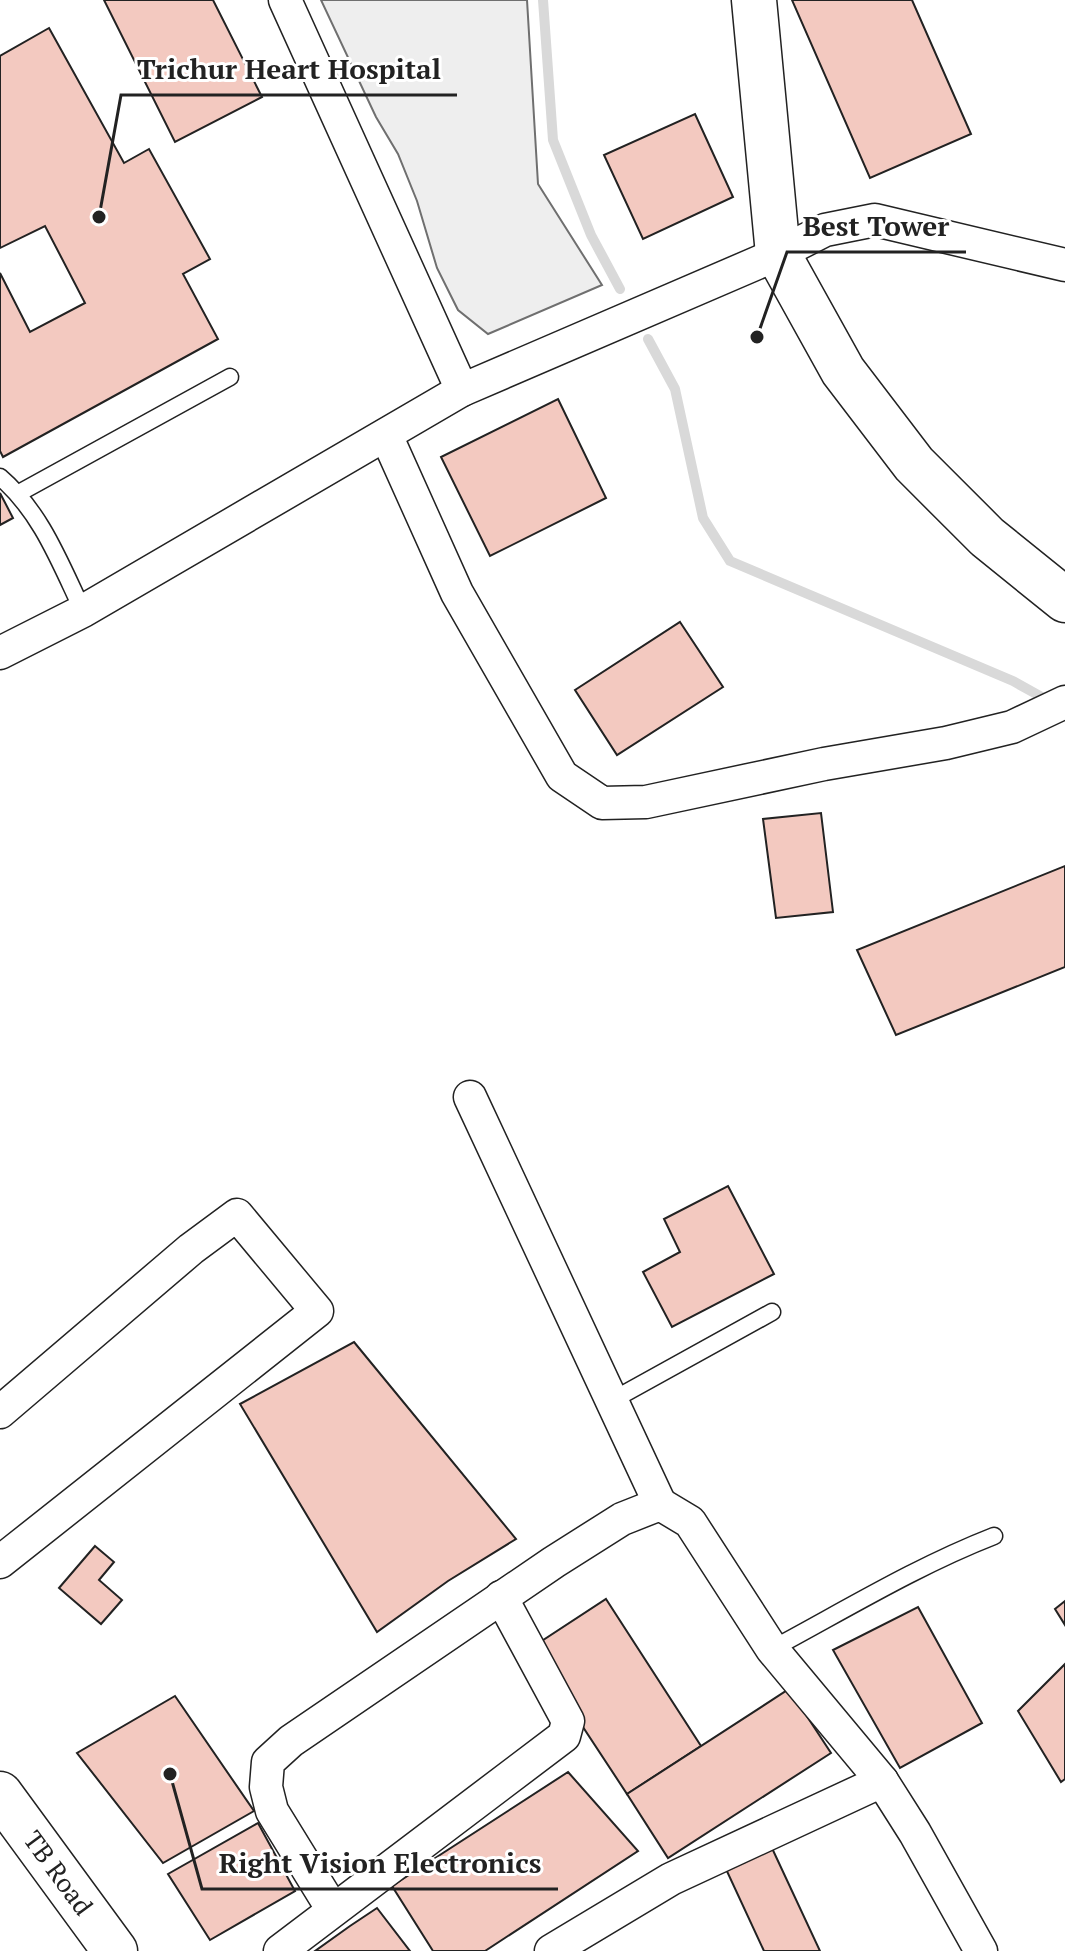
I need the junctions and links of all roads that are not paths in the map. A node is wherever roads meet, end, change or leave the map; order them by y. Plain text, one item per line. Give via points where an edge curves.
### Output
1 (285, 0) edge
2 (754, 0) edge
3 (778, 254) junction
4 (1065, 265) edge
5 (230, 377) dead end
6 (462, 390) junction
7 (386, 435) junction
8 (0, 477) edge
9 (19, 493) junction
10 (1065, 600) edge
11 (83, 611) junction
12 (0, 653) edge
13 (1065, 702) edge
14 (470, 1097) dead end
15 (772, 1312) dead end
16 (611, 1401) junction
17 (0, 1412) edge
18 (660, 1504) junction
19 (994, 1536) dead end
20 (0, 1562) edge
21 (501, 1597) junction
22 (772, 1649) junction
23 (882, 1781) junction
24 (0, 1794) edge
25 (333, 1910) junction
26 (115, 1951) edge
27 (280, 1951) edge
28 (551, 1951) edge
29 (981, 1951) edge

1 - 6 street
2 - 3 main road
3 - 4 street via 825,230 875,220
3 - 6 street
3 - 10 main road via 843,371 914,464 987,537
5 - 9 lane
6 - 7 street
7 - 11 street
7 - 13 street via 457,593 547,751 562,776 602,803 646,802 946,743 1012,727
8 - 9 lane
9 - 11 lane via 42,527
11 - 12 street
14 - 16 street
15 - 16 lane
16 - 18 street
17 - 20 street via 237,1215 317,1311
18 - 21 street via 622,1519
18 - 22 street via 690,1522
19 - 22 lane
21 - 25 street via 568,1721 564,1736
21 - 25 street via 268,1762 266,1787 272,1811
22 - 23 street
23 - 28 street via 671,1879
23 - 29 street
24 - 26 main road, TB Road
25 - 27 street

